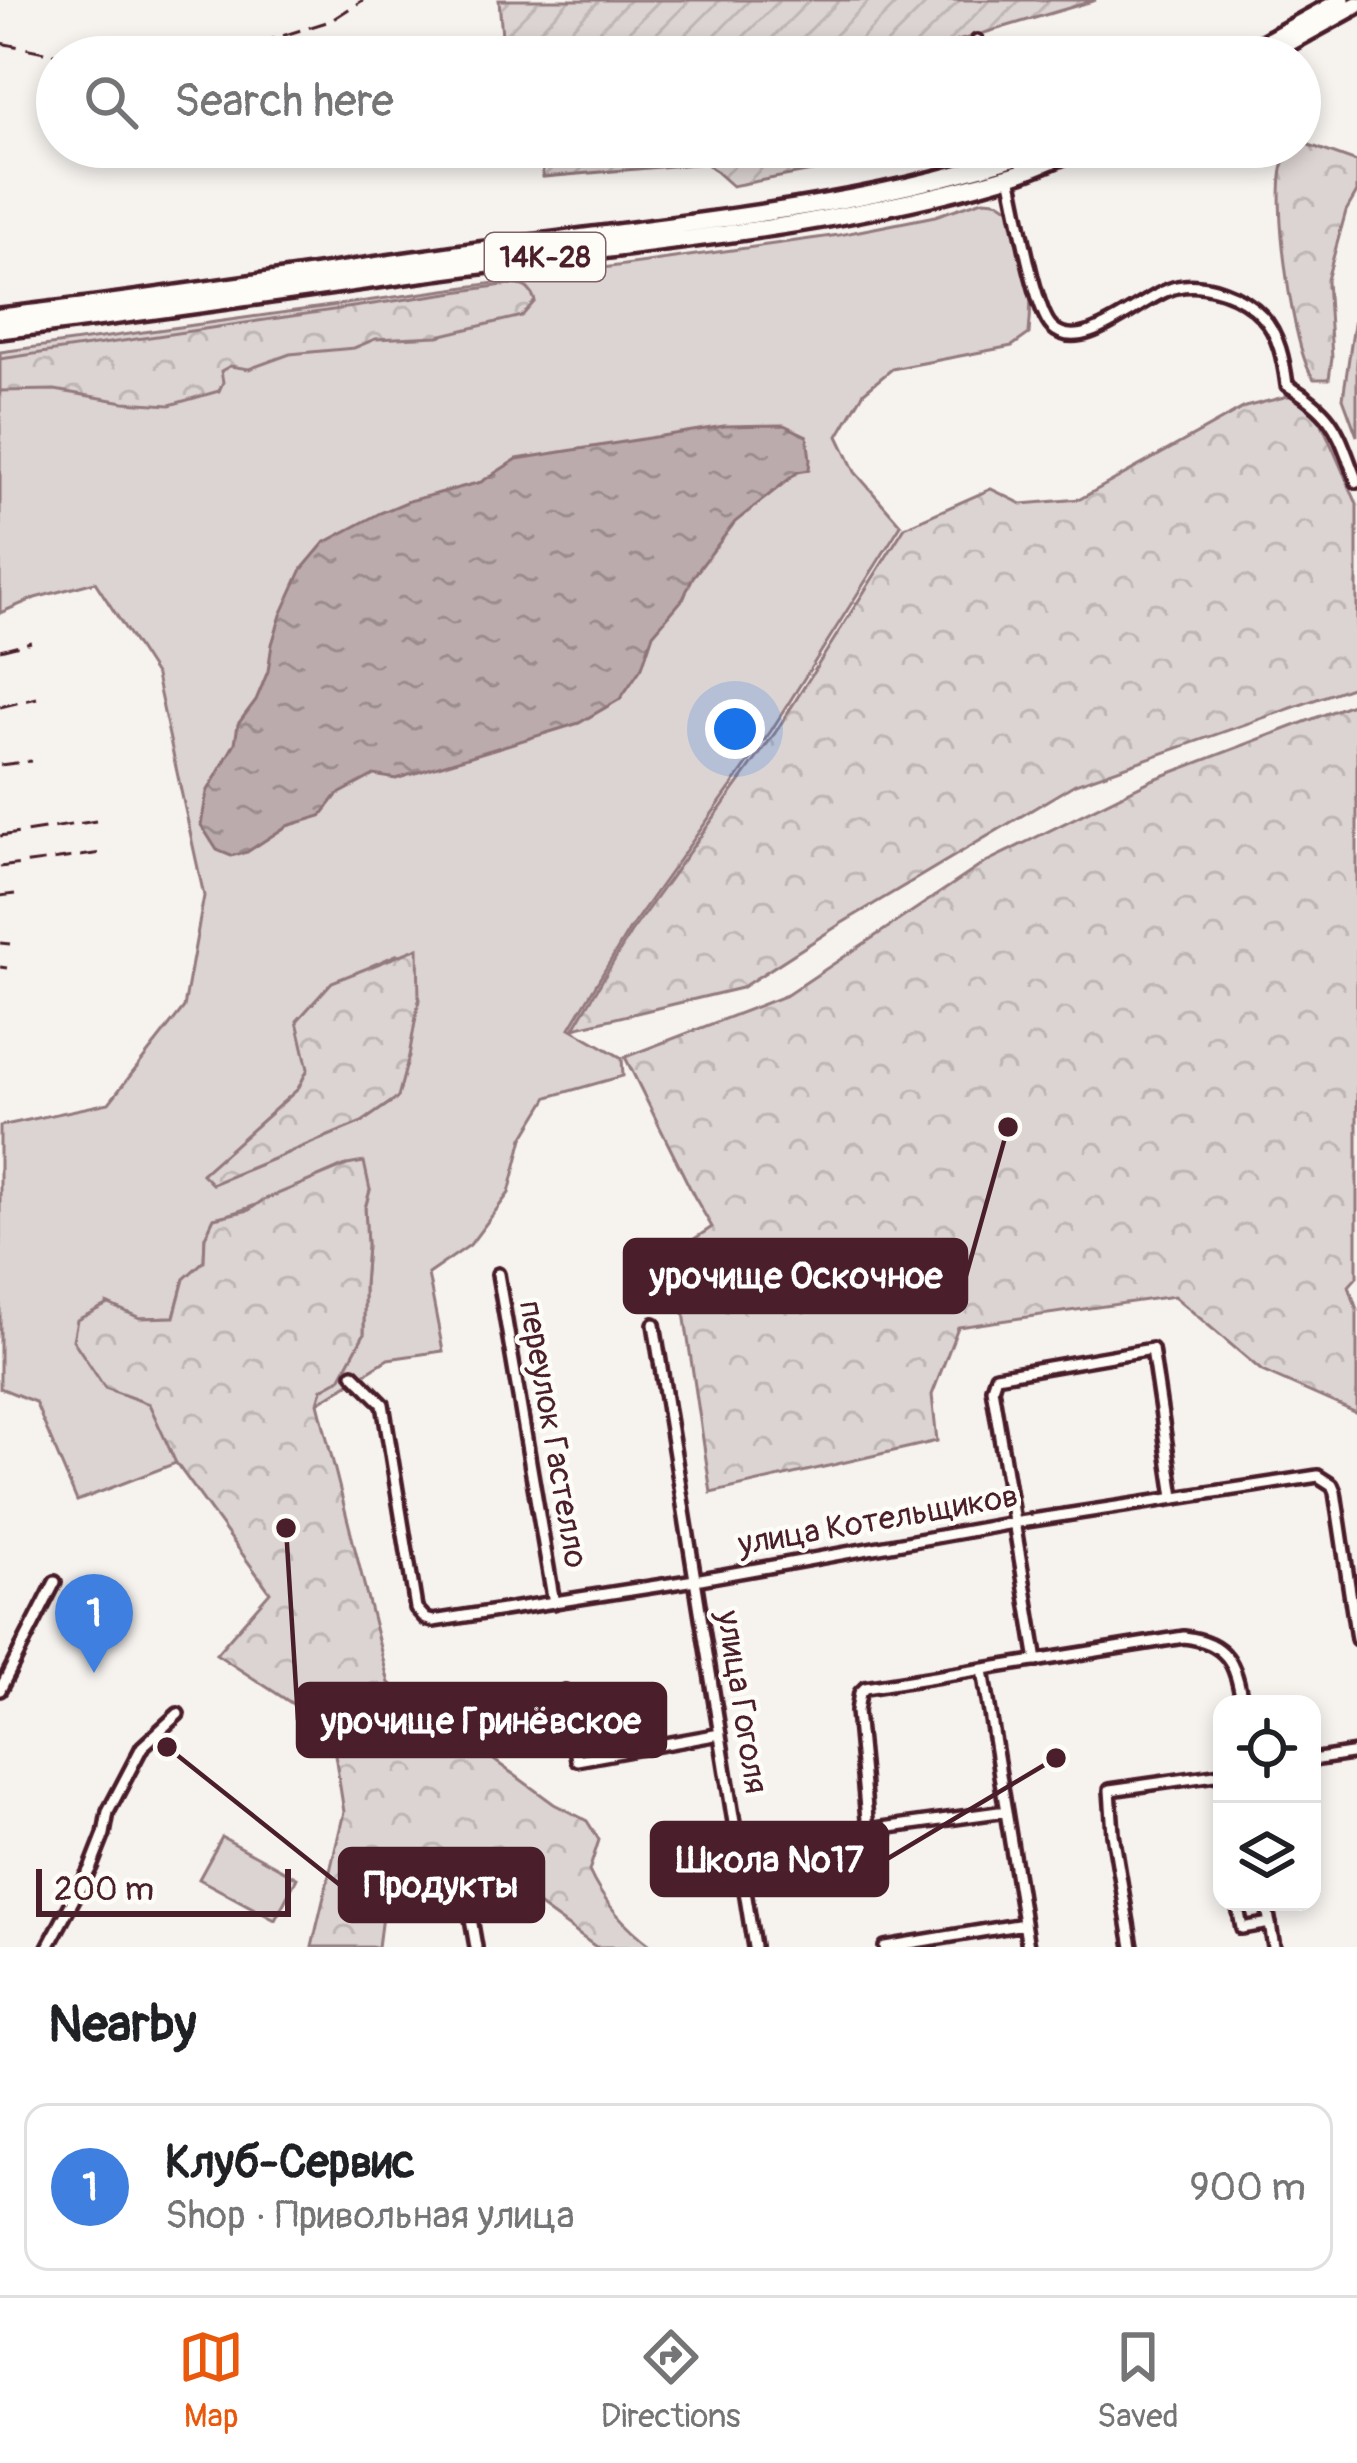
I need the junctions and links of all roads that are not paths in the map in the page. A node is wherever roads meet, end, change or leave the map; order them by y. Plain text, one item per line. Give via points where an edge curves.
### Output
1 (1342, 0) edge
2 (1357, 5) edge
3 (1277, 36) edge
4 (1302, 36) edge
5 (980, 168) edge
6 (988, 168) edge
7 (1009, 168) edge
8 (0, 316) edge
9 (0, 330) edge
10 (1357, 482) edge
11 (498, 1274) dead end
12 (654, 1324) dead end
13 (353, 1374) dead end
14 (1174, 1497) junction
15 (1013, 1523) junction
16 (695, 1580) junction
17 (55, 1582) dead end
18 (554, 1603) junction
19 (1357, 1639) edge
20 (1037, 1661) junction
21 (983, 1670) junction
22 (0, 1690) edge
23 (565, 1691) dead end
24 (1242, 1695) edge
25 (178, 1714) dead end
26 (720, 1734) junction
27 (1357, 1753) edge
28 (1321, 1759) edge
29 (1213, 1775) edge
30 (1006, 1811) junction
31 (868, 1830) junction
32 (739, 1855) junction
33 (470, 1907) dead end
34 (1238, 1911) edge
35 (1268, 1911) edge
36 (1270, 1923) junction
37 (1024, 1924) junction
38 (48, 1947) edge
39 (476, 1947) edge
40 (754, 1947) edge
41 (885, 1947) edge
42 (1028, 1947) edge
43 (1132, 1947) edge
44 (1274, 1947) edge

1 - 3 main road
2 - 4 main road
5 - 8 main road, 14К-28 via 867,197
6 - 9 main road, 14К-28 via 871,212
7 - 10 street via 1044,316 1058,332 1096,330 1174,287 1240,298 1263,316 1288,385 1318,403 1335,427
11 - 18 street, переулок Гастелло
12 - 16 street, улица Гоголя
13 - 18 street, улица Котельщиков via 383,1404 416,1608 440,1621
14 - 15 street, улица Котельщиков
14 - 15 street via 1152,1349 996,1376
14 - 19 street, улица Котельщиков via 1326,1479 1335,1492
15 - 16 street, улица Котельщиков
15 - 20 street
16 - 18 street, улица Котельщиков
16 - 26 street, улица Гоголя
17 - 22 street
20 - 21 street
20 - 24 street via 1200,1639 1228,1656
21 - 30 street
21 - 31 street via 860,1693
23 - 26 street via 577,1760
25 - 38 street via 142,1747
26 - 32 street, улица Гоголя
27 - 28 street
29 - 43 street via 1110,1790
30 - 31 street
30 - 37 street
31 - 32 street
32 - 40 street, улица Гоголя
33 - 39 street
34 - 36 street via 1241,1928
35 - 36 street
36 - 44 street
37 - 41 street
37 - 42 street

